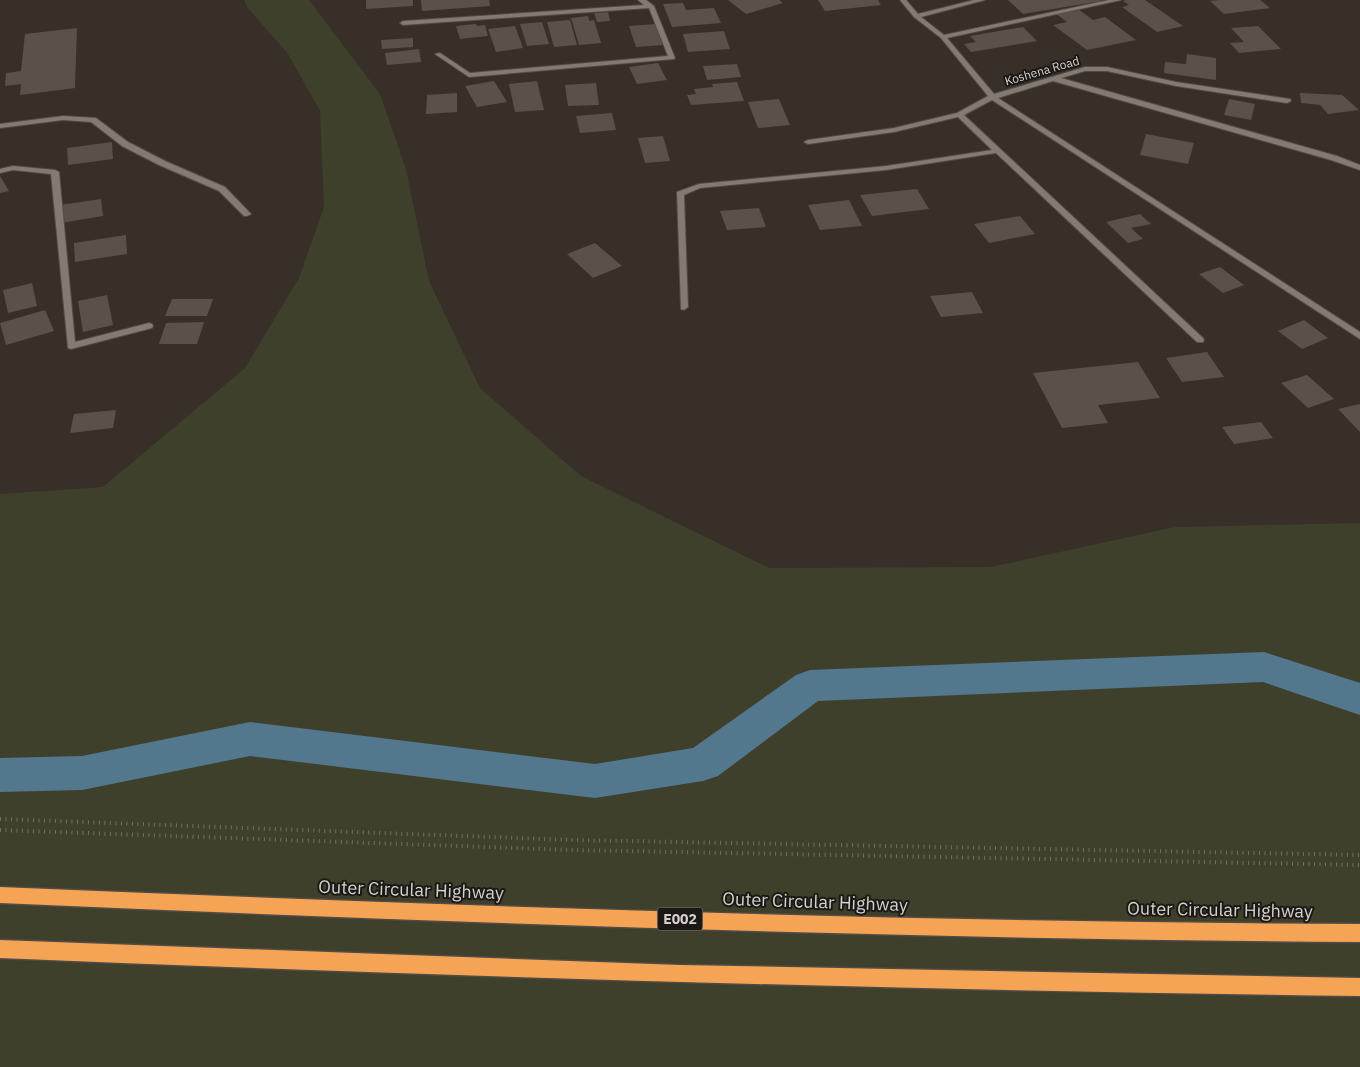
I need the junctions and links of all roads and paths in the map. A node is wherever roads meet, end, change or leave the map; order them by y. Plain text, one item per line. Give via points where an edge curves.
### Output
1 (641, 0) edge
2 (903, 0) edge
3 (982, 0) edge
4 (1118, 0) edge
5 (652, 6) junction
6 (916, 16) junction
7 (404, 24) dead end
8 (944, 37) junction
9 (438, 54) dead end
10 (1054, 79) junction
11 (992, 97) junction
12 (1287, 101) dead end
13 (959, 115) junction
14 (0, 126) edge
15 (808, 142) dead end
16 (997, 151) junction
17 (1360, 168) edge
18 (0, 170) edge
19 (247, 214) dead end
20 (684, 307) dead end
21 (149, 326) dead end
22 (1360, 336) edge
23 (1200, 340) dead end
24 (0, 820) edge
25 (0, 830) edge
26 (1360, 855) edge
27 (1360, 865) edge
28 (0, 895) edge
29 (1360, 933) edge
30 (0, 949) edge
31 (1360, 987) edge

1 - 5 street
2 - 6 street, Koshena Road
3 - 6 street
4 - 8 street
5 - 7 street
5 - 9 street via 672,55 668,59 469,75
6 - 8 street, Koshena Road
8 - 11 street, Koshena Road
10 - 11 street, Koshena Road
10 - 12 street, Koshena Road via 1085,69 1107,69 1176,84
10 - 17 street
11 - 13 street
11 - 22 street
13 - 15 street via 894,130
13 - 16 street
14 - 19 street via 63,118 93,120 125,144 222,189
16 - 20 street via 886,168 699,186 680,194
16 - 23 street
18 - 21 street via 55,172 71,346
24 - 26 path via 573,840
25 - 27 path via 572,850
28 - 29 highway, Outer Circular Highway / E002 via 864,925
30 - 31 highway via 820,979

